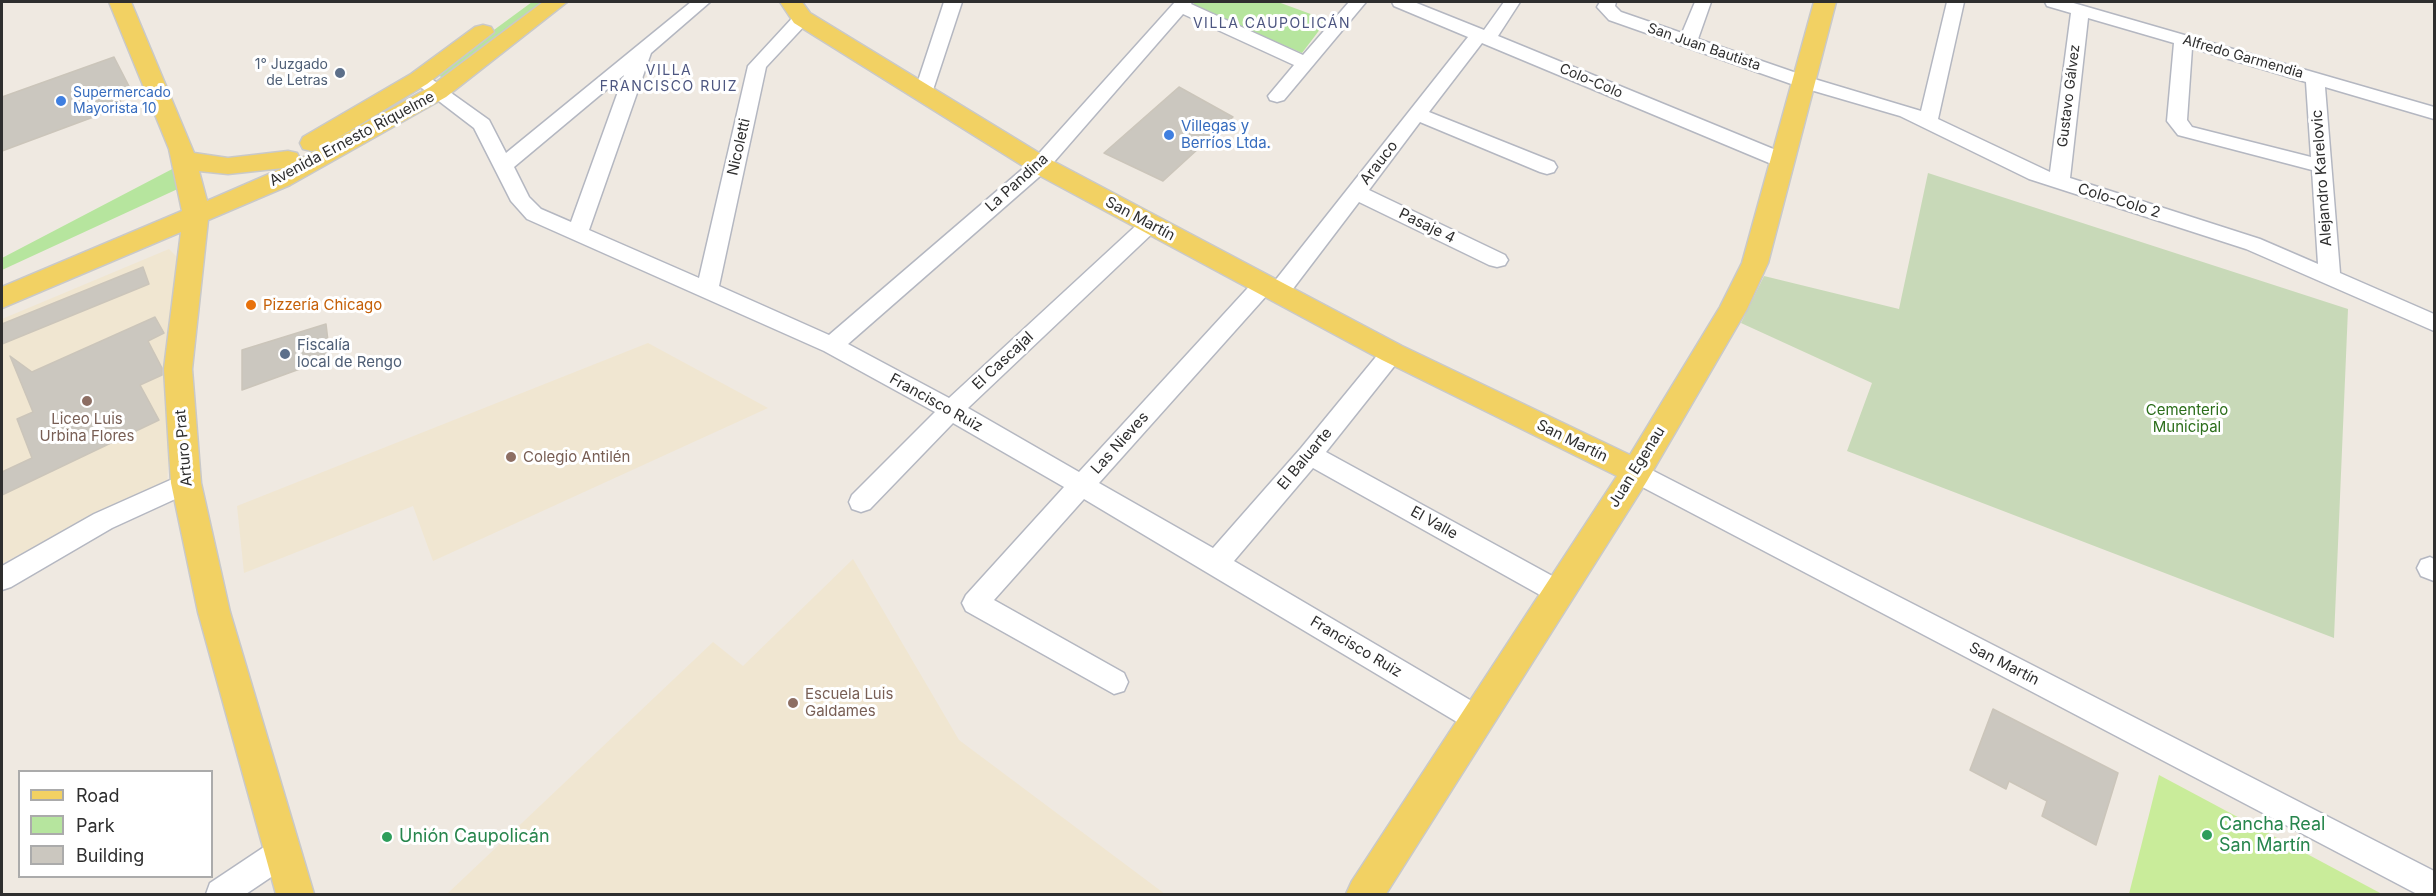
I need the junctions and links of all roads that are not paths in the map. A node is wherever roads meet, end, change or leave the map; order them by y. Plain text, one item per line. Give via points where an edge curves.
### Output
1 (120, 2) edge
2 (524, 2) edge
3 (556, 2) edge
4 (701, 2) edge
5 (953, 2) edge
6 (1358, 2) edge
7 (1400, 2) edge
8 (1512, 2) edge
9 (1704, 2) edge
10 (1825, 2) edge
11 (1956, 2) edge
12 (2053, 2) edge
13 (1183, 4) edge
14 (1607, 4) edge
15 (796, 10) edge
16 (2079, 10) junction
17 (1484, 36) junction
18 (1688, 40) junction
19 (2183, 40) junction
20 (642, 52) junction
21 (1306, 63) junction
22 (2315, 78) junction
23 (1804, 82) junction
24 (429, 86) junction
25 (923, 93) junction
26 (1277, 96) dead end
27 (2434, 113) edge
28 (1417, 114) junction
29 (1928, 121) junction
30 (184, 159) junction
31 (1781, 160) junction
32 (504, 165) junction
33 (1040, 165) junction
34 (2321, 166) junction
35 (1547, 168) dead end
36 (285, 169) junction
37 (2059, 182) junction
38 (1356, 192) junction
39 (194, 208) junction
40 (1149, 225) junction
41 (577, 234) junction
42 (192, 259) junction
43 (1497, 260) dead end
44 (2, 277) edge
45 (2330, 278) junction
46 (1271, 288) junction
47 (707, 292) junction
48 (2, 297) edge
49 (2434, 323) edge
50 (832, 345) junction
51 (1392, 353) junction
52 (951, 410) junction
53 (1310, 455) junction
54 (1636, 472) junction
55 (186, 483) junction
56 (1081, 486) junction
57 (861, 502) dead end
58 (1216, 563) junction
59 (2, 579) edge
60 (1558, 592) junction
61 (1114, 682) dead end
62 (1477, 719) junction
63 (281, 853) junction
64 (2434, 887) edge
65 (221, 894) edge
66 (295, 894) edge
67 (1365, 894) edge

1 - 30 main road, Arturo Prat
2 - 24 main road, Avenida Ernesto Riquelme
3 - 24 main road, Avenida Ernesto Riquelme
4 - 20 street
5 - 25 street
6 - 21 street
7 - 17 street, Colo-Colo
8 - 17 street, Arauco
9 - 18 street
10 - 23 main road, Juan Egenau
11 - 29 street
12 - 16 street, Alfredo Garmendia
13 - 21 street
13 - 33 street, La Pandina
14 - 18 street, San Juan Bautista via 1615,16
15 - 25 main road, San Martín
15 - 47 street, Nicoletti via 758,66
16 - 19 street, Alfredo Garmendia
16 - 37 street, Gustavo Gálvez
17 - 28 street, Arauco
17 - 31 street, Colo-Colo
18 - 23 street, San Juan Bautista
19 - 22 street, Alfredo Garmendia
19 - 34 street via 2177,121 2185,130
20 - 32 street
20 - 41 street
21 - 26 street
22 - 27 street, Alfredo Garmendia
22 - 34 street, Alejandro Karelovic
23 - 29 street, Colo-Colo 2
23 - 31 main road, Juan Egenau
24 - 32 street, Francisco Ruiz via 482,124
24 - 36 main road, Avenida Ernesto Riquelme via 389,122
25 - 33 main road, San Martín
28 - 35 street
28 - 38 street, Arauco
29 - 37 street, Colo-Colo 2 via 2017,166
30 - 36 main road
30 - 39 main road, Arturo Prat
31 - 54 main road, Juan Egenau via 1755,263 1733,309
32 - 41 street, Francisco Ruiz via 520,201 534,214
33 - 40 main road, San Martín
33 - 50 street, La Pandina
34 - 45 street, Alejandro Karelovic
36 - 39 main road, Avenida Ernesto Riquelme
36 - 42 main road via 238,210
37 - 45 street, Colo-Colo 2 via 2231,236
38 - 43 street, Pasaje 4
38 - 46 street, Arauco
39 - 42 main road, Arturo Prat
39 - 44 main road
39 - 48 main road
40 - 46 main road, San Martín
40 - 52 street, El Cascajal
41 - 47 street, Francisco Ruiz
42 - 55 main road, Arturo Prat via 178,369
45 - 49 street, Colo-Colo 2
46 - 51 main road, San Martín
46 - 56 street, Las Nieves
47 - 50 street, Francisco Ruiz
50 - 52 street, Francisco Ruiz
51 - 53 street, El Baluarte
51 - 54 main road, San Martín
52 - 56 street, Francisco Ruiz
52 - 57 street, El Cascajal
53 - 58 street, El Baluarte
53 - 60 street, El Valle
54 - 60 main road, Juan Egenau
54 - 64 street, San Martín
55 - 59 street via 103,521
55 - 63 main road, Arturo Prat via 214,612
56 - 58 street, Francisco Ruiz
56 - 61 street, Las Nieves via 975,603
58 - 62 street, Francisco Ruiz
60 - 62 main road, Juan Egenau
62 - 67 main road, Juan Egenau
63 - 65 street
63 - 66 main road, Arturo Prat

